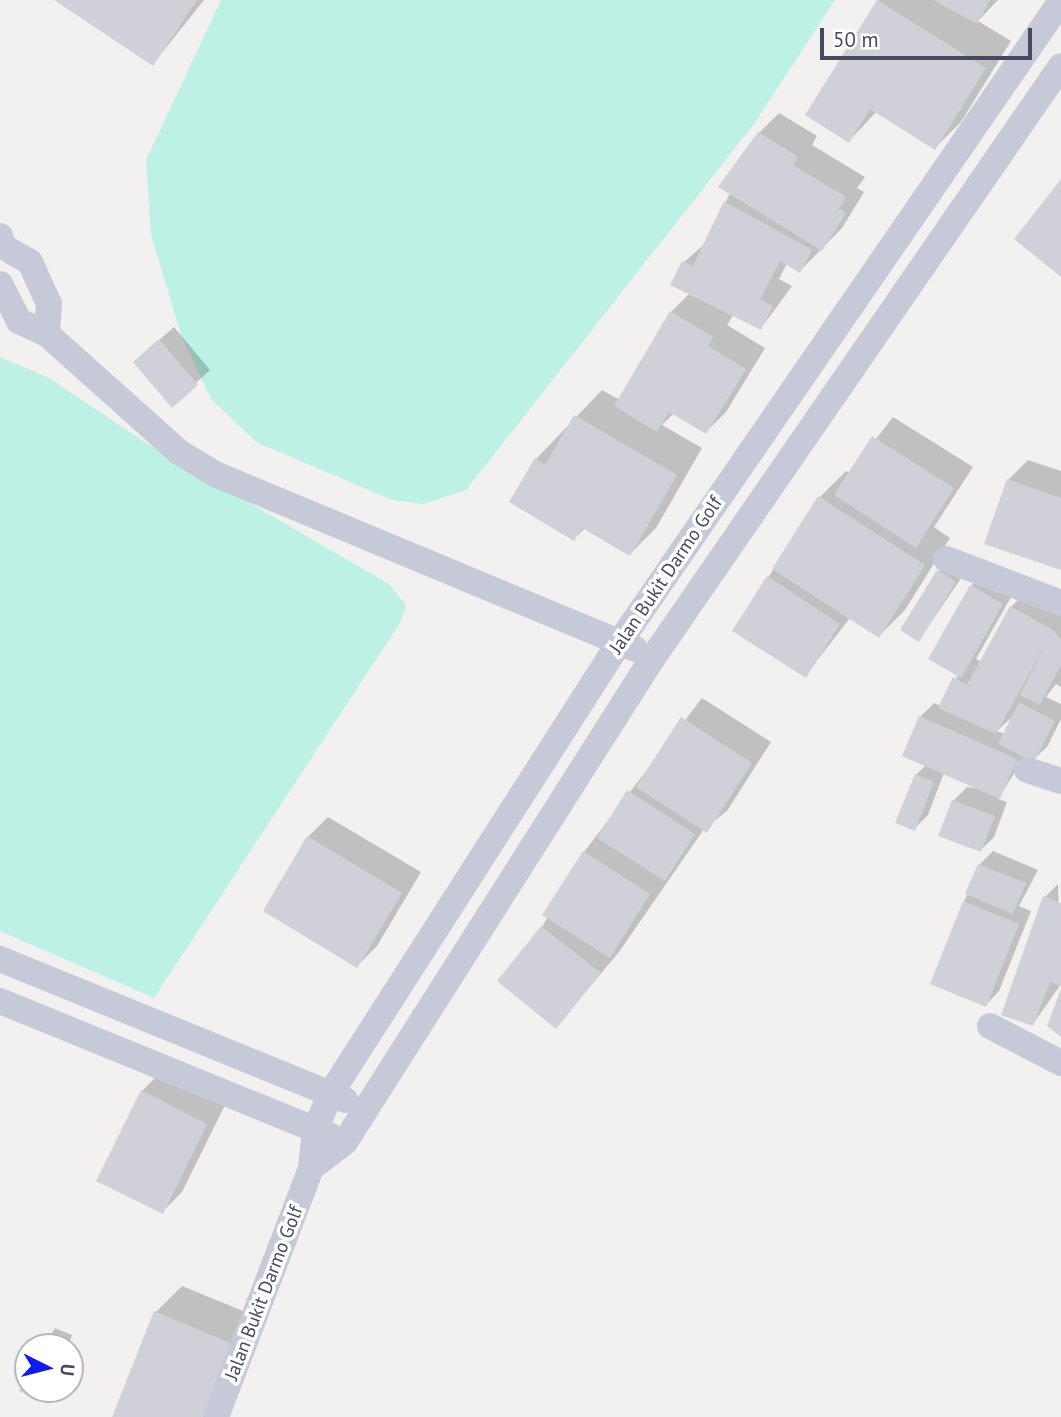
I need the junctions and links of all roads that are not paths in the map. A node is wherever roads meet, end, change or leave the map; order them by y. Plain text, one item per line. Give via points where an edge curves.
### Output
1 (1061, 1) edge
2 (1061, 66) edge
3 (1, 246) edge
4 (0, 284) edge
5 (47, 334) junction
6 (946, 559) dead end
7 (1061, 603) edge
8 (621, 640) junction
9 (652, 659) junction
10 (1027, 770) dead end
11 (1061, 781) edge
12 (0, 959) edge
13 (0, 1001) edge
14 (990, 1026) dead end
15 (1061, 1063) edge
16 (331, 1093) junction
17 (364, 1109) junction
18 (314, 1130) junction
19 (345, 1142) junction
20 (311, 1168) junction
21 (216, 1417) edge

1 - 8 street, Jalan Bukit Darmo Golf
2 - 9 street, Jalan Bukit Darmo Golf
3 - 5 street via 30,262 49,304
4 - 5 street via 19,321
5 - 8 street via 179,452 215,474
6 - 7 street
8 - 9 street
8 - 16 street, Jalan Bukit Darmo Golf
9 - 17 street, Jalan Bukit Darmo Golf
10 - 11 street
12 - 16 street
13 - 18 street
14 - 15 street
16 - 17 street
16 - 18 street, Jalan Bukit Darmo Golf
17 - 19 street, Jalan Bukit Darmo Golf
18 - 19 street
18 - 20 street, Jalan Bukit Darmo Golf
19 - 20 street, Jalan Bukit Darmo Golf
20 - 21 street, Jalan Bukit Darmo Golf

